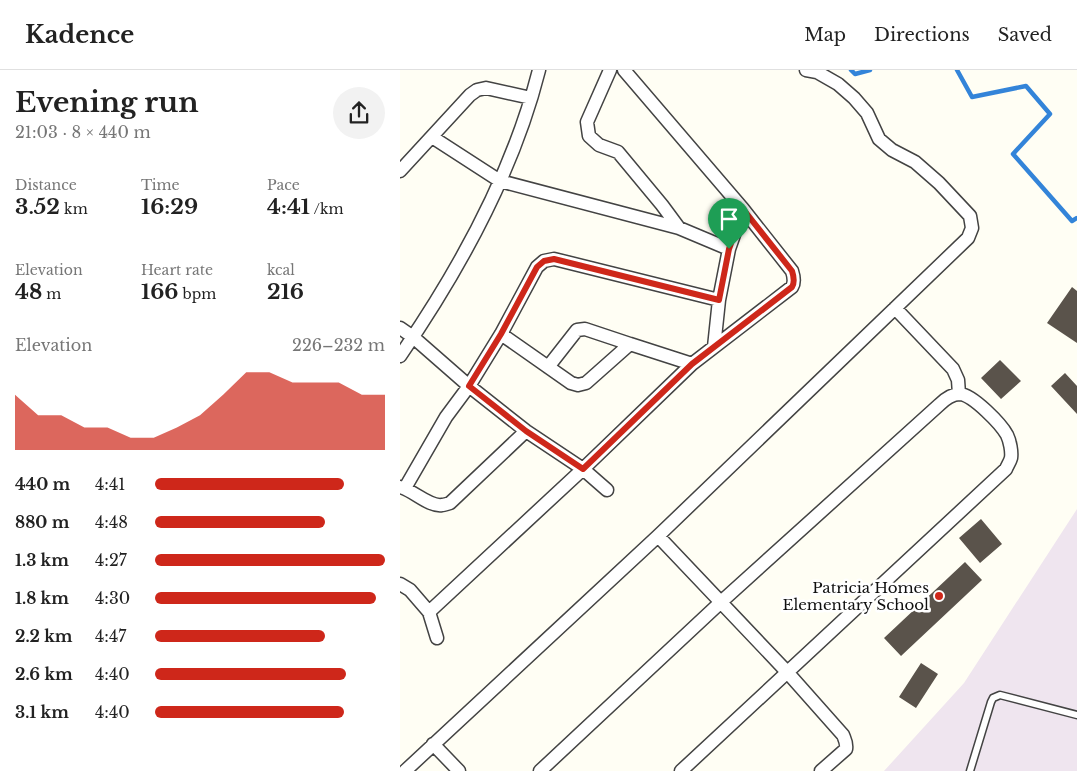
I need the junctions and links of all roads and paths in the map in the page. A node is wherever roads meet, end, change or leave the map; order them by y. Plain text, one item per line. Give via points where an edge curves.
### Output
1 (539, 70) edge
2 (610, 70) edge
3 (624, 70) edge
4 (806, 70) edge
5 (531, 98) junction
6 (432, 137) junction
7 (400, 172) edge
8 (500, 180) junction
9 (743, 209) junction
10 (679, 228) junction
11 (729, 249) junction
12 (719, 300) junction
13 (896, 308) junction
14 (400, 328) edge
15 (501, 334) junction
16 (413, 337) junction
17 (630, 344) junction
18 (714, 347) junction
19 (400, 356) edge
20 (692, 364) junction
21 (548, 367) junction
22 (469, 386) junction
23 (959, 394) junction
24 (526, 431) junction
25 (583, 469) junction
26 (403, 488) edge
27 (607, 490) dead end
28 (658, 536) junction
29 (400, 584) edge
30 (721, 602) junction
31 (429, 612) junction
32 (437, 638) dead end
33 (788, 672) junction
34 (1077, 715) edge
35 (433, 744) junction
36 (400, 768) edge
37 (404, 771) edge
38 (459, 771) edge
39 (540, 771) edge
40 (681, 771) edge
41 (821, 771) edge
42 (970, 771) edge

1 - 5 street
2 - 10 street via 587,122 589,136 600,145 618,152
3 - 9 street
4 - 13 street via 818,72 854,98 867,113 880,139 892,150 915,162 970,216 972,228 968,238
5 - 6 street via 486,88 477,90
5 - 8 street
6 - 7 street
6 - 8 street
8 - 10 street
8 - 16 street via 477,232
9 - 11 street
9 - 18 street via 792,271 794,284
10 - 11 street
11 - 12 street
12 - 15 street via 554,259 537,267
12 - 18 street
13 - 23 street via 953,369
13 - 28 street
14 - 16 street
15 - 21 street
15 - 22 street
16 - 19 street
16 - 22 street
17 - 20 street
17 - 21 street via 586,383 571,383
17 - 21 street via 585,329 577,330
18 - 20 street
20 - 25 street
22 - 24 street
22 - 26 street
23 - 30 street via 939,405
23 - 33 street via 980,405 1007,435 1011,458 1006,469
24 - 25 street
24 - 26 street via 450,503 432,504
25 - 27 street
25 - 31 street
28 - 30 street
28 - 35 street
29 - 31 street via 410,590
30 - 33 street
30 - 39 street
31 - 32 street
33 - 40 street
33 - 41 street via 846,741 846,749
34 - 42 lane via 996,696 991,702
35 - 37 street
35 - 38 street
36 - 37 street

